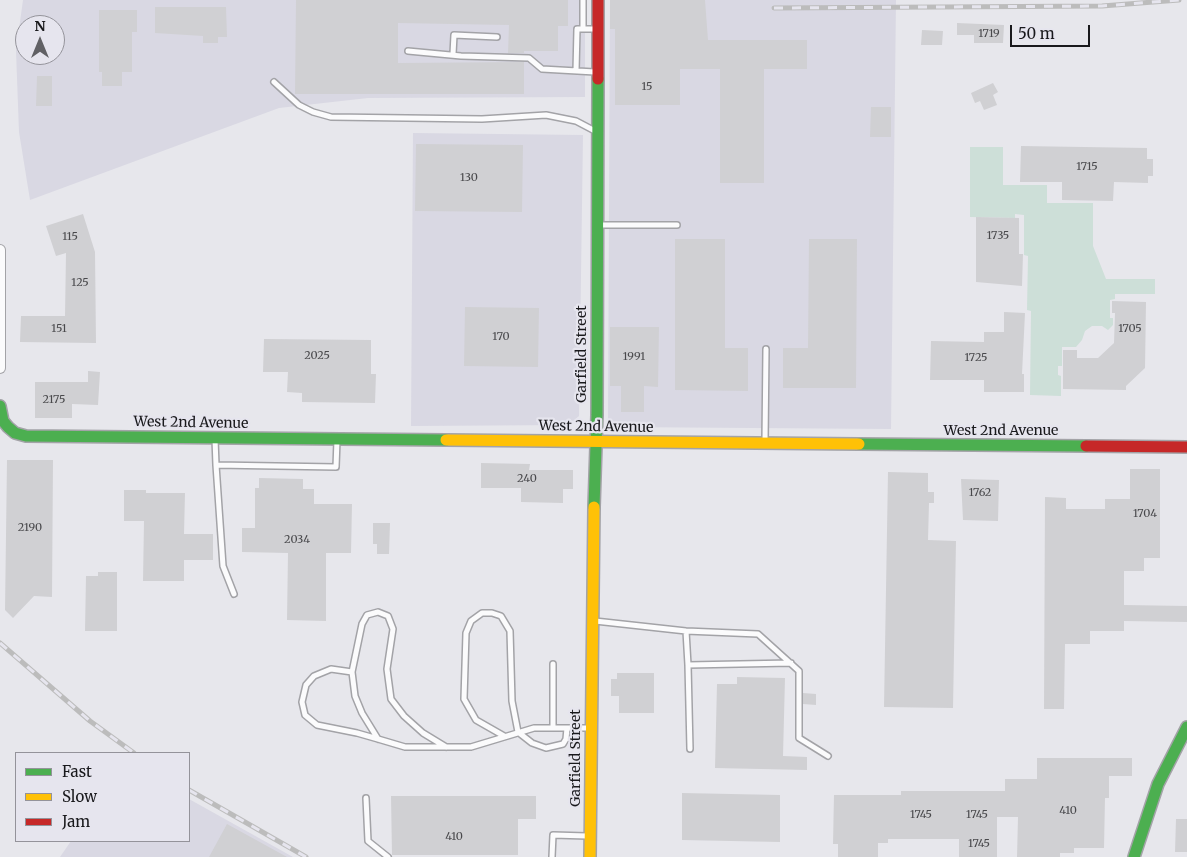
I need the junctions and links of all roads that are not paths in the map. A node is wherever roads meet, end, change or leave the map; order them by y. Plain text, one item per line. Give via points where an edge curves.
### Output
1 (583, 0) edge
2 (598, 0) edge
3 (583, 28) junction
4 (598, 29) junction
5 (497, 37) dead end
6 (408, 50) dead end
7 (453, 54) junction
8 (576, 71) junction
9 (598, 72) junction
10 (274, 82) dead end
11 (597, 132) junction
12 (598, 225) junction
13 (677, 225) dead end
14 (0, 250) edge
15 (766, 349) dead end
16 (0, 368) edge
17 (0, 406) edge
18 (215, 438) junction
19 (337, 439) junction
20 (595, 442) junction
21 (765, 444) junction
22 (1187, 448) edge
23 (216, 465) junction
24 (234, 594) dead end
25 (592, 621) junction
26 (686, 631) junction
27 (791, 663) junction
28 (553, 664) dead end
29 (688, 665) junction
30 (352, 672) junction
31 (553, 727) junction
32 (1187, 727) edge
33 (567, 728) junction
34 (591, 728) junction
35 (518, 732) junction
36 (504, 736) junction
37 (378, 739) junction
38 (446, 747) junction
39 (690, 749) dead end
40 (828, 756) dead end
41 (366, 798) dead end
42 (590, 836) junction
43 (388, 857) edge
44 (552, 857) edge
45 (590, 857) edge
46 (1134, 857) edge

1 - 3 lane
2 - 4 street, Garfield Street
3 - 4 lane
3 - 8 lane via 577,29
4 - 9 street, Garfield Street
5 - 7 lane via 454,35
6 - 7 lane
7 - 8 lane via 529,58 542,69
8 - 9 lane
9 - 11 street, Garfield Street
10 - 11 lane via 299,105 331,117 482,119 546,115 576,121
11 - 12 street, Garfield Street
12 - 13 lane
12 - 20 street, Garfield Street
14 - 16 street
15 - 21 lane
17 - 18 street, West 2nd Avenue via 3,421 15,433 26,436
18 - 19 street, West 2nd Avenue
18 - 23 lane
19 - 20 street, West 2nd Avenue
19 - 23 lane via 336,467
20 - 21 street, West 2nd Avenue
20 - 25 street, Garfield Street
21 - 22 street, West 2nd Avenue
23 - 24 lane via 223,566
25 - 26 lane
25 - 34 street, Garfield Street
26 - 27 lane via 758,634
26 - 29 lane
27 - 29 lane
27 - 40 lane via 799,671 799,738
28 - 31 lane
29 - 39 lane
30 - 37 lane via 355,696
30 - 37 lane via 331,669 314,676 306,686 302,702 306,715 317,725
30 - 38 lane via 362,624 367,615 378,612 388,616 393,629 387,669 391,699 423,733
31 - 33 lane
31 - 35 lane
32 - 46 street via 1158,784
33 - 34 lane
33 - 35 lane via 563,744 546,748 532,743
34 - 42 street, Garfield Street
35 - 36 lane
35 - 36 lane via 512,701 510,631 501,616 482,613 471,621 466,633 464,699 476,720
36 - 38 lane via 471,747
37 - 38 lane via 405,747
41 - 43 lane via 368,841
42 - 44 lane via 553,835
42 - 45 street, Garfield Street

